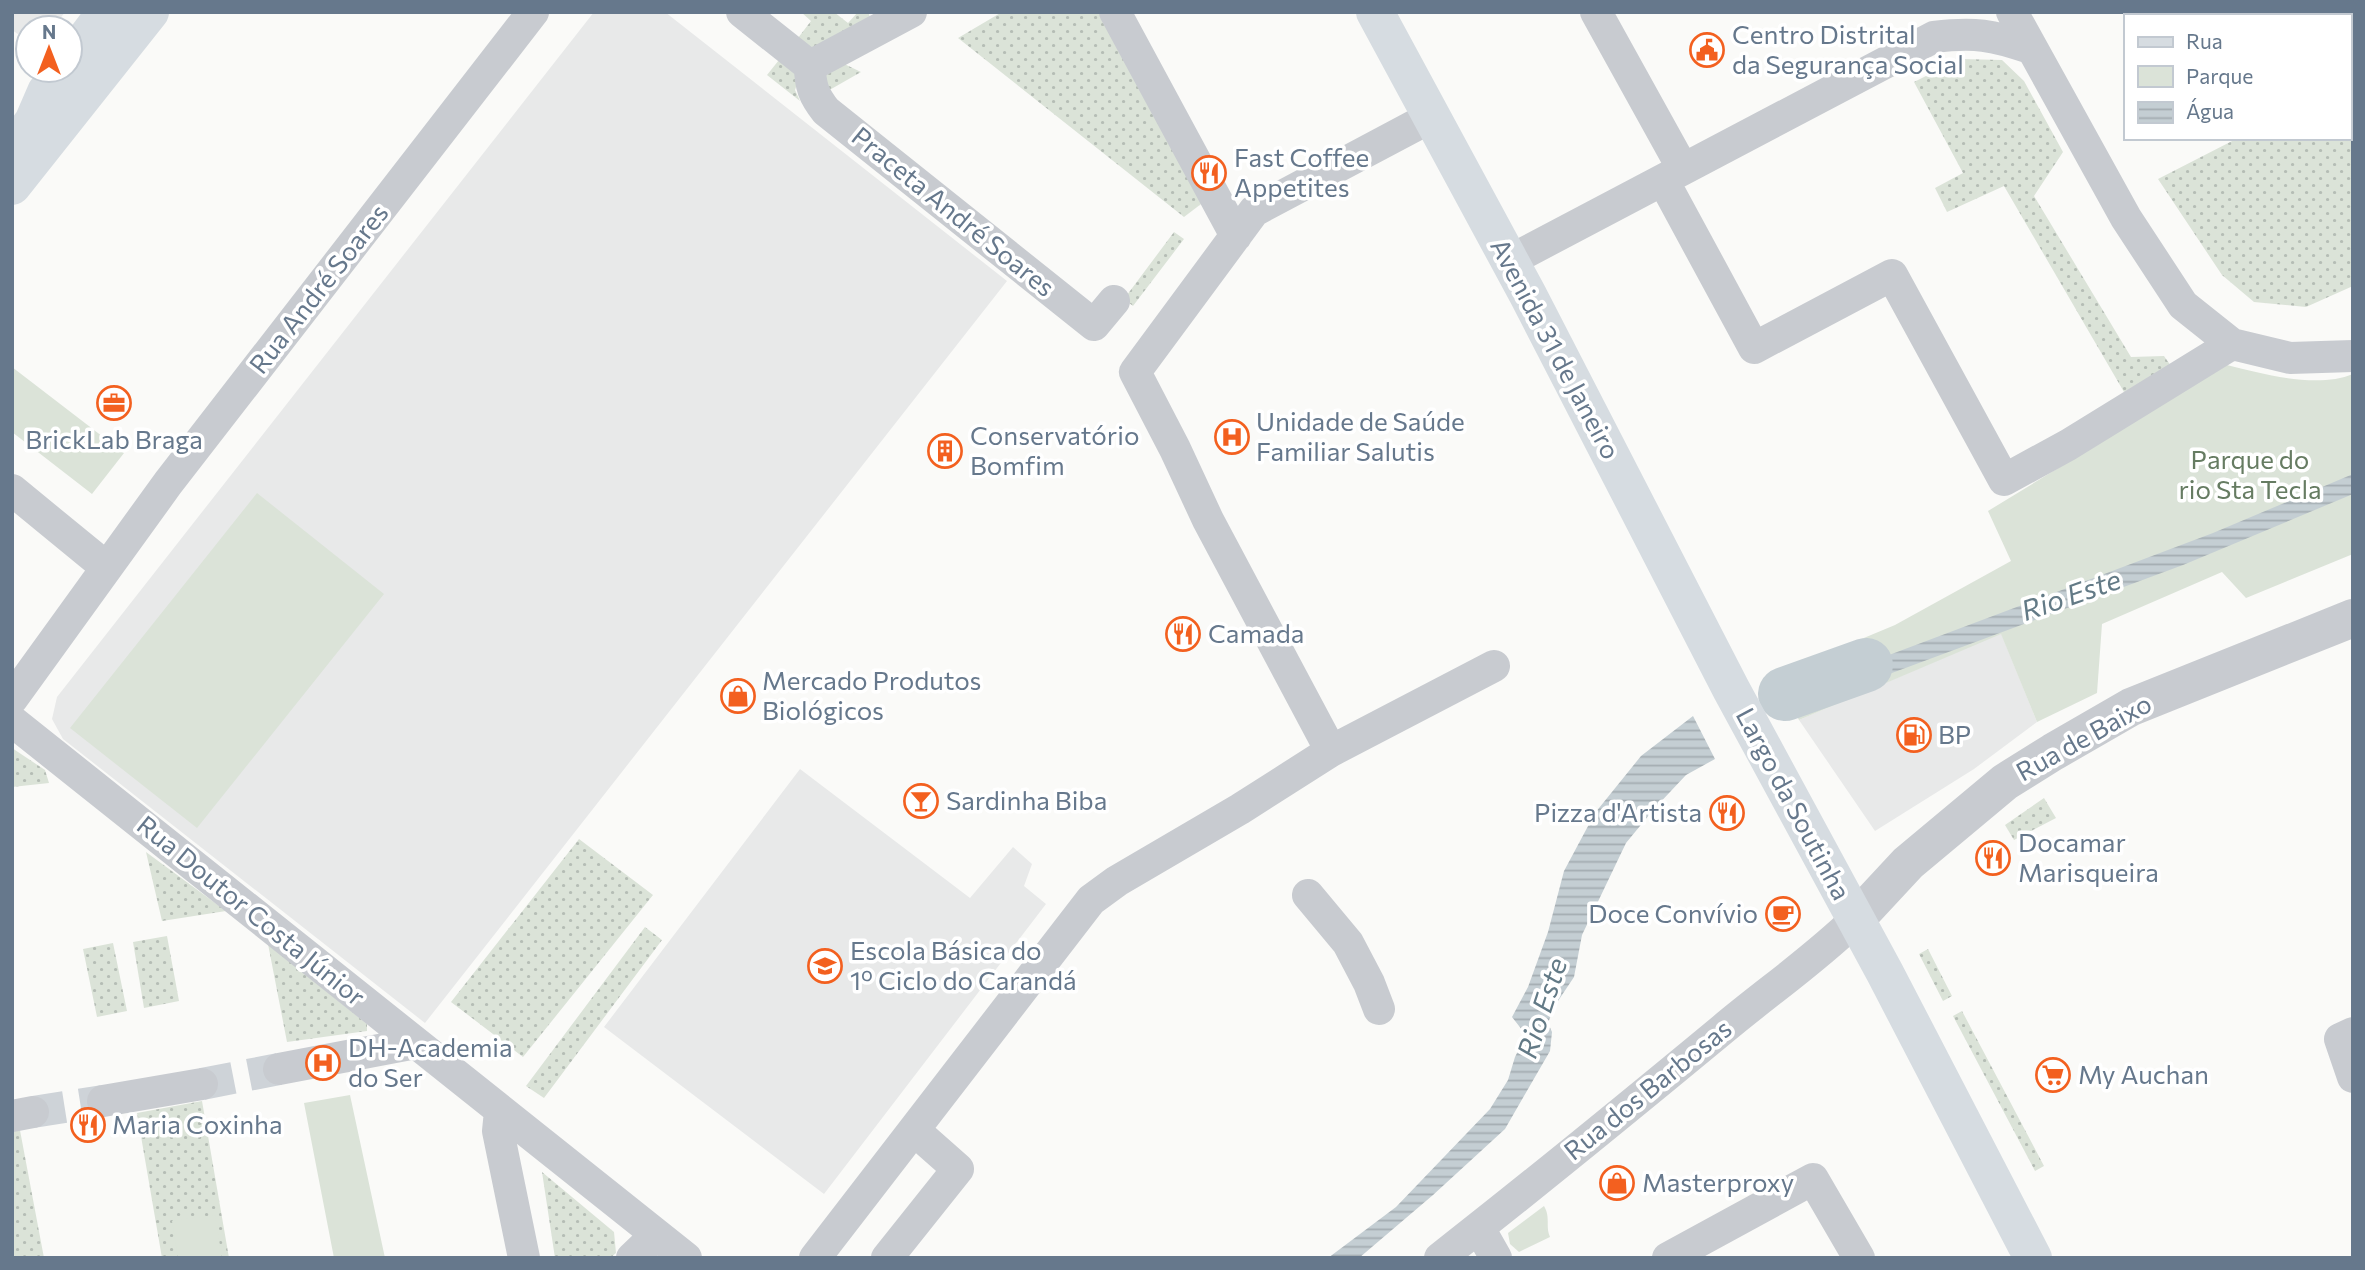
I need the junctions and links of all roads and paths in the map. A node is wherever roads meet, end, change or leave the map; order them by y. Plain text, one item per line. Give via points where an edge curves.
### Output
1 (106, 12) edge
2 (150, 12) edge
3 (533, 12) edge
4 (741, 12) edge
5 (911, 12) edge
6 (1115, 12) edge
7 (1375, 12) edge
8 (1597, 12) edge
9 (1957, 12) edge
10 (2012, 12) edge
11 (1934, 37) junction
12 (84, 41) edge
13 (2030, 48) junction
14 (810, 66) junction
15 (50, 84) edge
16 (52, 84) edge
17 (1431, 117) junction
18 (12, 118) edge
19 (12, 150) edge
20 (1673, 175) junction
21 (12, 186) edge
22 (1236, 236) junction
23 (1509, 261) junction
24 (1114, 301) dead end
25 (2232, 344) junction
26 (2353, 356) edge
27 (12, 490) edge
28 (106, 567) junction
29 (2353, 618) edge
30 (1493, 666) dead end
31 (1731, 689) joint
32 (12, 699) edge
33 (12, 721) edge
34 (1331, 751) junction
35 (1308, 895) dead end
36 (1855, 919) junction
37 (1379, 1009) dead end
38 (2353, 1033) edge
39 (416, 1043) junction
40 (279, 1069) tunnel mouth
41 (2353, 1077) edge
42 (202, 1084) tunnel mouth
43 (103, 1101) tunnel mouth
44 (500, 1111) junction
45 (915, 1130) junction
46 (1479, 1228) junction
47 (656, 1235) junction
48 (2031, 1257) edge
49 (524, 1258) edge
50 (632, 1258) edge
51 (686, 1258) edge
52 (816, 1258) edge
53 (887, 1258) edge
54 (1440, 1258) edge
55 (1496, 1258) edge
56 (1668, 1258) edge
57 (1859, 1258) edge

1 - 12 main road
2 - 21 main road
3 - 28 street, Rua André Soares
4 - 14 street
5 - 14 street
6 - 22 street
7 - 17 main road, Avenida 31 de Janeiro
8 - 20 street
9 - 11 street
10 - 13 street
11 - 13 street via 1966,33
11 - 20 street
13 - 25 street via 2155,264 2183,305
14 - 24 street, Praceta André Soares via 815,97 827,111 1094,325
15 - 18 main road
16 - 19 main road
17 - 22 street via 1254,211
17 - 23 main road, Avenida 31 de Janeiro
20 - 23 street
20 - 25 street via 1754,348 1892,275 2004,480
22 - 34 street via 1135,372
23 - 31 main road, Avenida 31 de Janeiro
25 - 26 street via 2290,358
27 - 28 street
28 - 32 street, Rua André Soares
29 - 36 street, Rua de Baixo via 2131,707 2053,752 2005,782 1919,854
30 - 34 street
31 - 36 main road, Largo da Soutinha
33 - 39 street, Rua Doutor Costa Júnior
34 - 45 street via 1091,900
35 - 37 street via 1348,943
36 - 46 street, Rua dos Barbosas via 1822,951
36 - 48 main road, Largo da Soutinha
38 - 41 street via 2340,1040
39 - 40 street
39 - 44 street, Rua Doutor Costa Júnior
42 - 43 street
44 - 47 street, Rua Doutor Costa Júnior
44 - 49 street via 498,1131
45 - 52 street
45 - 53 street via 958,1169
46 - 54 street, Rua dos Barbosas
46 - 55 street
47 - 50 street
47 - 51 street, Rua Doutor Costa Júnior
56 - 57 street via 1813,1179

